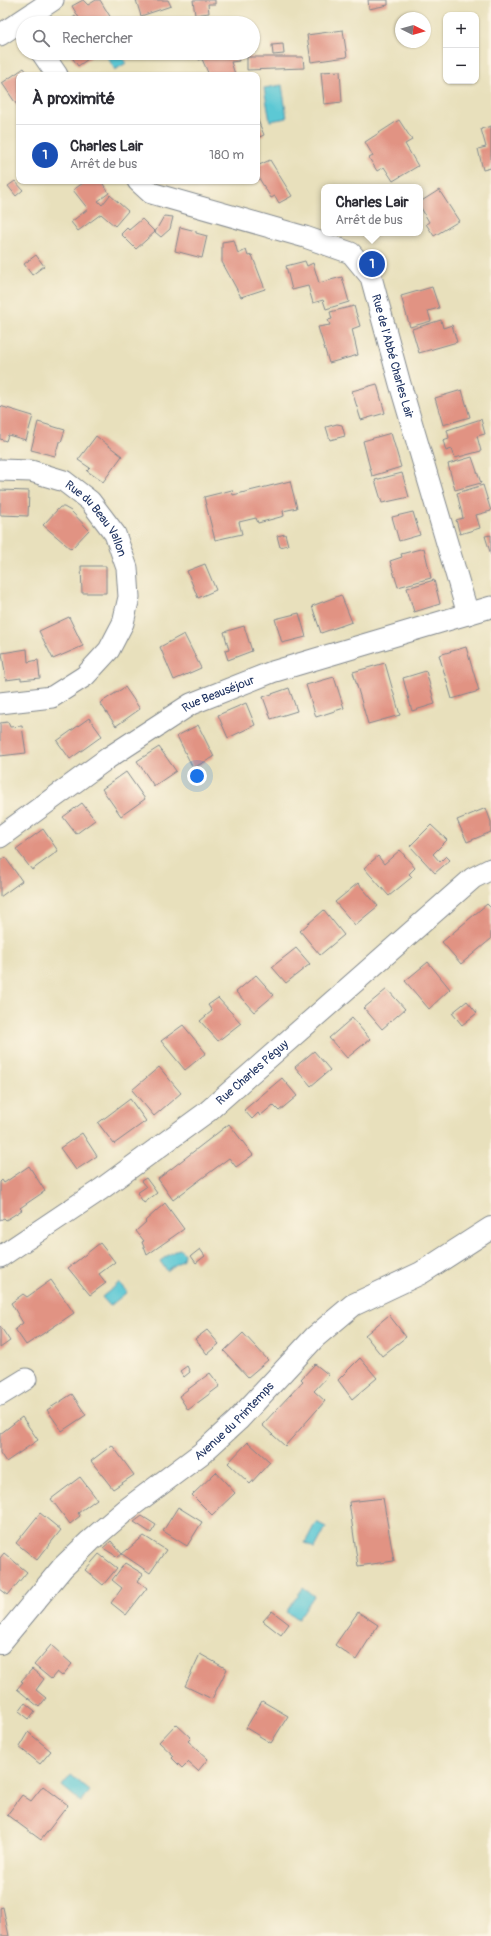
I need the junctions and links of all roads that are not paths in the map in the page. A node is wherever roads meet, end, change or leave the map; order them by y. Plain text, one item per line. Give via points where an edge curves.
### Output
1 (54, 0) edge
2 (31, 16) edge
3 (16, 26) edge
4 (0, 35) edge
5 (47, 60) edge
6 (55, 72) edge
7 (141, 184) edge
8 (0, 470) edge
9 (491, 607) edge
10 (468, 614) junction
11 (0, 703) edge
12 (0, 837) edge
13 (491, 869) edge
14 (491, 1228) edge
15 (0, 1257) edge
16 (26, 1379) dead end
17 (0, 1395) edge
18 (0, 1643) edge

1 - 2 street
3 - 4 street
5 - 6 street
7 - 10 street, Rue de l'Abbé Charles Lair via 151,193 305,237 350,253 371,277
8 - 11 street, Rue du Beau Vallon via 31,471 64,481 90,501 115,534 127,568 128,597 123,623 110,650 85,676 52,697
9 - 10 street, Rue Beauséjour
10 - 12 street, Rue Beauséjour via 272,672 191,704 108,758
13 - 15 street, Rue Charles Péguy via 473,878 207,1112 100,1190
14 - 18 street, Avenue du Printemps via 421,1273 353,1305 315,1337 233,1425 202,1453 90,1540 63,1567
16 - 17 street

